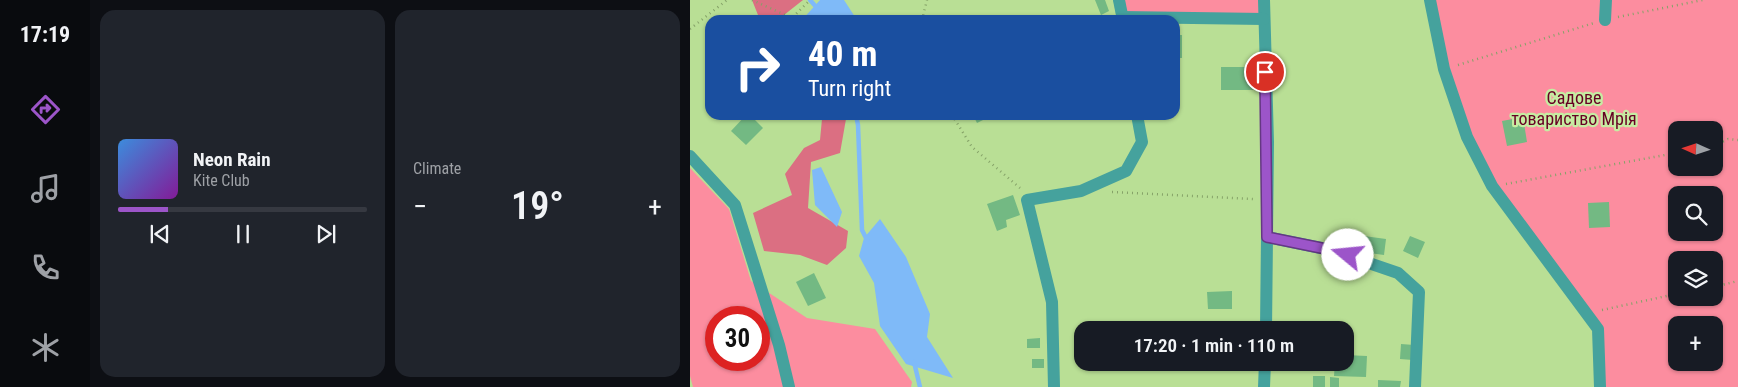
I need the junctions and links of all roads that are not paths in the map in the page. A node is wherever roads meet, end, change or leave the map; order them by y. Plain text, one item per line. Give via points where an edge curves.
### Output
1 (1119, 0) edge
2 (1264, 0) edge
3 (1430, 0) edge
4 (1606, 0) edge
5 (1122, 15) edge
6 (1180, 18) edge
7 (1264, 19) junction
8 (1605, 20) road end
9 (1139, 120) edge
10 (690, 156) edge
11 (1267, 237) junction
12 (1266, 321) edge
13 (1265, 371) edge
14 (789, 387) edge
15 (1054, 387) edge
16 (1264, 387) edge
17 (1415, 387) edge
18 (1600, 387) edge

1 - 5 street
2 - 7 street
3 - 18 street via 1444,69 1467,137 1492,186 1598,329
4 - 8 street
6 - 7 street
7 - 11 street
9 - 15 street via 1142,142 1126,171 1081,191 1027,200 1052,302
10 - 14 street via 736,205
11 - 12 street
11 - 17 street via 1331,250 1398,273 1419,292
13 - 16 street

